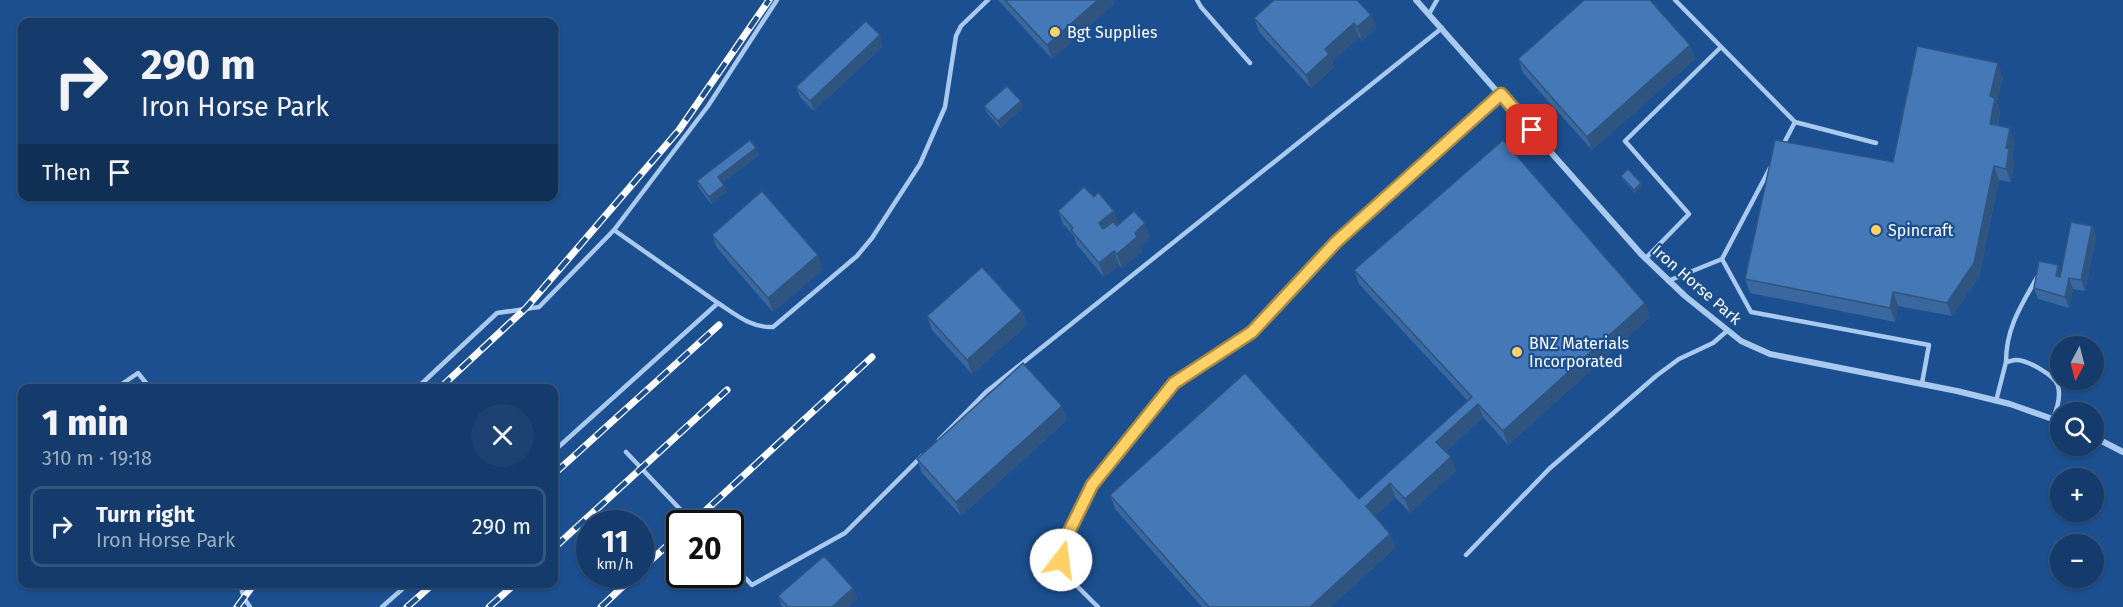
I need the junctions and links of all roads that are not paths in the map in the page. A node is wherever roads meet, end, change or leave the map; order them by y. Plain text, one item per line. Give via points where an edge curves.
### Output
1 (777, 0) edge
2 (988, 0) edge
3 (1197, 0) edge
4 (1416, 0) edge
5 (1437, 0) edge
6 (1675, 0) edge
7 (1430, 14) junction
8 (1442, 28) junction
9 (1721, 47) junction
10 (1250, 63) dead end
11 (1501, 94) junction
12 (1795, 122) junction
13 (1876, 144) dead end
14 (1779, 151) edge
15 (1774, 161) edge
16 (614, 230) junction
17 (1645, 259) junction
18 (1722, 259) junction
19 (2042, 269) edge
20 (1668, 281) junction
21 (718, 303) junction
22 (1727, 331) junction
23 (2006, 362) junction
24 (1922, 383) junction
25 (122, 384) edge
26 (147, 384) edge
27 (421, 384) edge
28 (1996, 401) junction
29 (2057, 402) edge
30 (2050, 417) edge
31 (936, 442) edge
32 (2104, 442) edge
33 (558, 448) edge
34 (928, 450) edge
35 (626, 452) dead end
36 (2123, 452) edge
37 (681, 510) edge
38 (1466, 555) dead end
39 (744, 577) edge
40 (241, 588) edge
41 (403, 588) edge
42 (250, 607) edge
43 (382, 607) edge
44 (1098, 607) edge

1 - 16 lane via 708,106
2 - 21 lane via 956,36 945,107 920,164 857,256 773,327 752,324
3 - 10 lane
4 - 7 street, Iron Horse Park
5 - 7 lane
6 - 9 lane
7 - 8 street, Iron Horse Park
8 - 11 street, Iron Horse Park
8 - 31 lane via 986,392
9 - 12 lane
9 - 17 lane via 1625,141 1689,214
11 - 17 street, Iron Horse Park
11 - 44 lane via 1336,242 1252,332 1174,383 1092,485 1063,544 1061,560 1071,580
12 - 13 lane
12 - 14 lane
15 - 18 lane
16 - 21 lane
16 - 27 lane via 539,307 497,313
17 - 20 street, Iron Horse Park
18 - 20 lane
18 - 24 lane via 1751,312 1929,345
19 - 23 lane via 2017,313 2006,344
20 - 22 street, Iron Horse Park
21 - 33 lane
22 - 24 street, Iron Horse Park via 1770,354
22 - 38 lane via 1656,376 1549,469
23 - 28 lane
23 - 29 lane via 2016,360 2053,377 2058,385
24 - 28 street, Iron Horse Park
25 - 26 lane via 138,373
28 - 30 street, Iron Horse Park
32 - 36 street
34 - 39 lane via 845,533 752,585
35 - 37 lane
40 - 42 lane
41 - 43 lane

